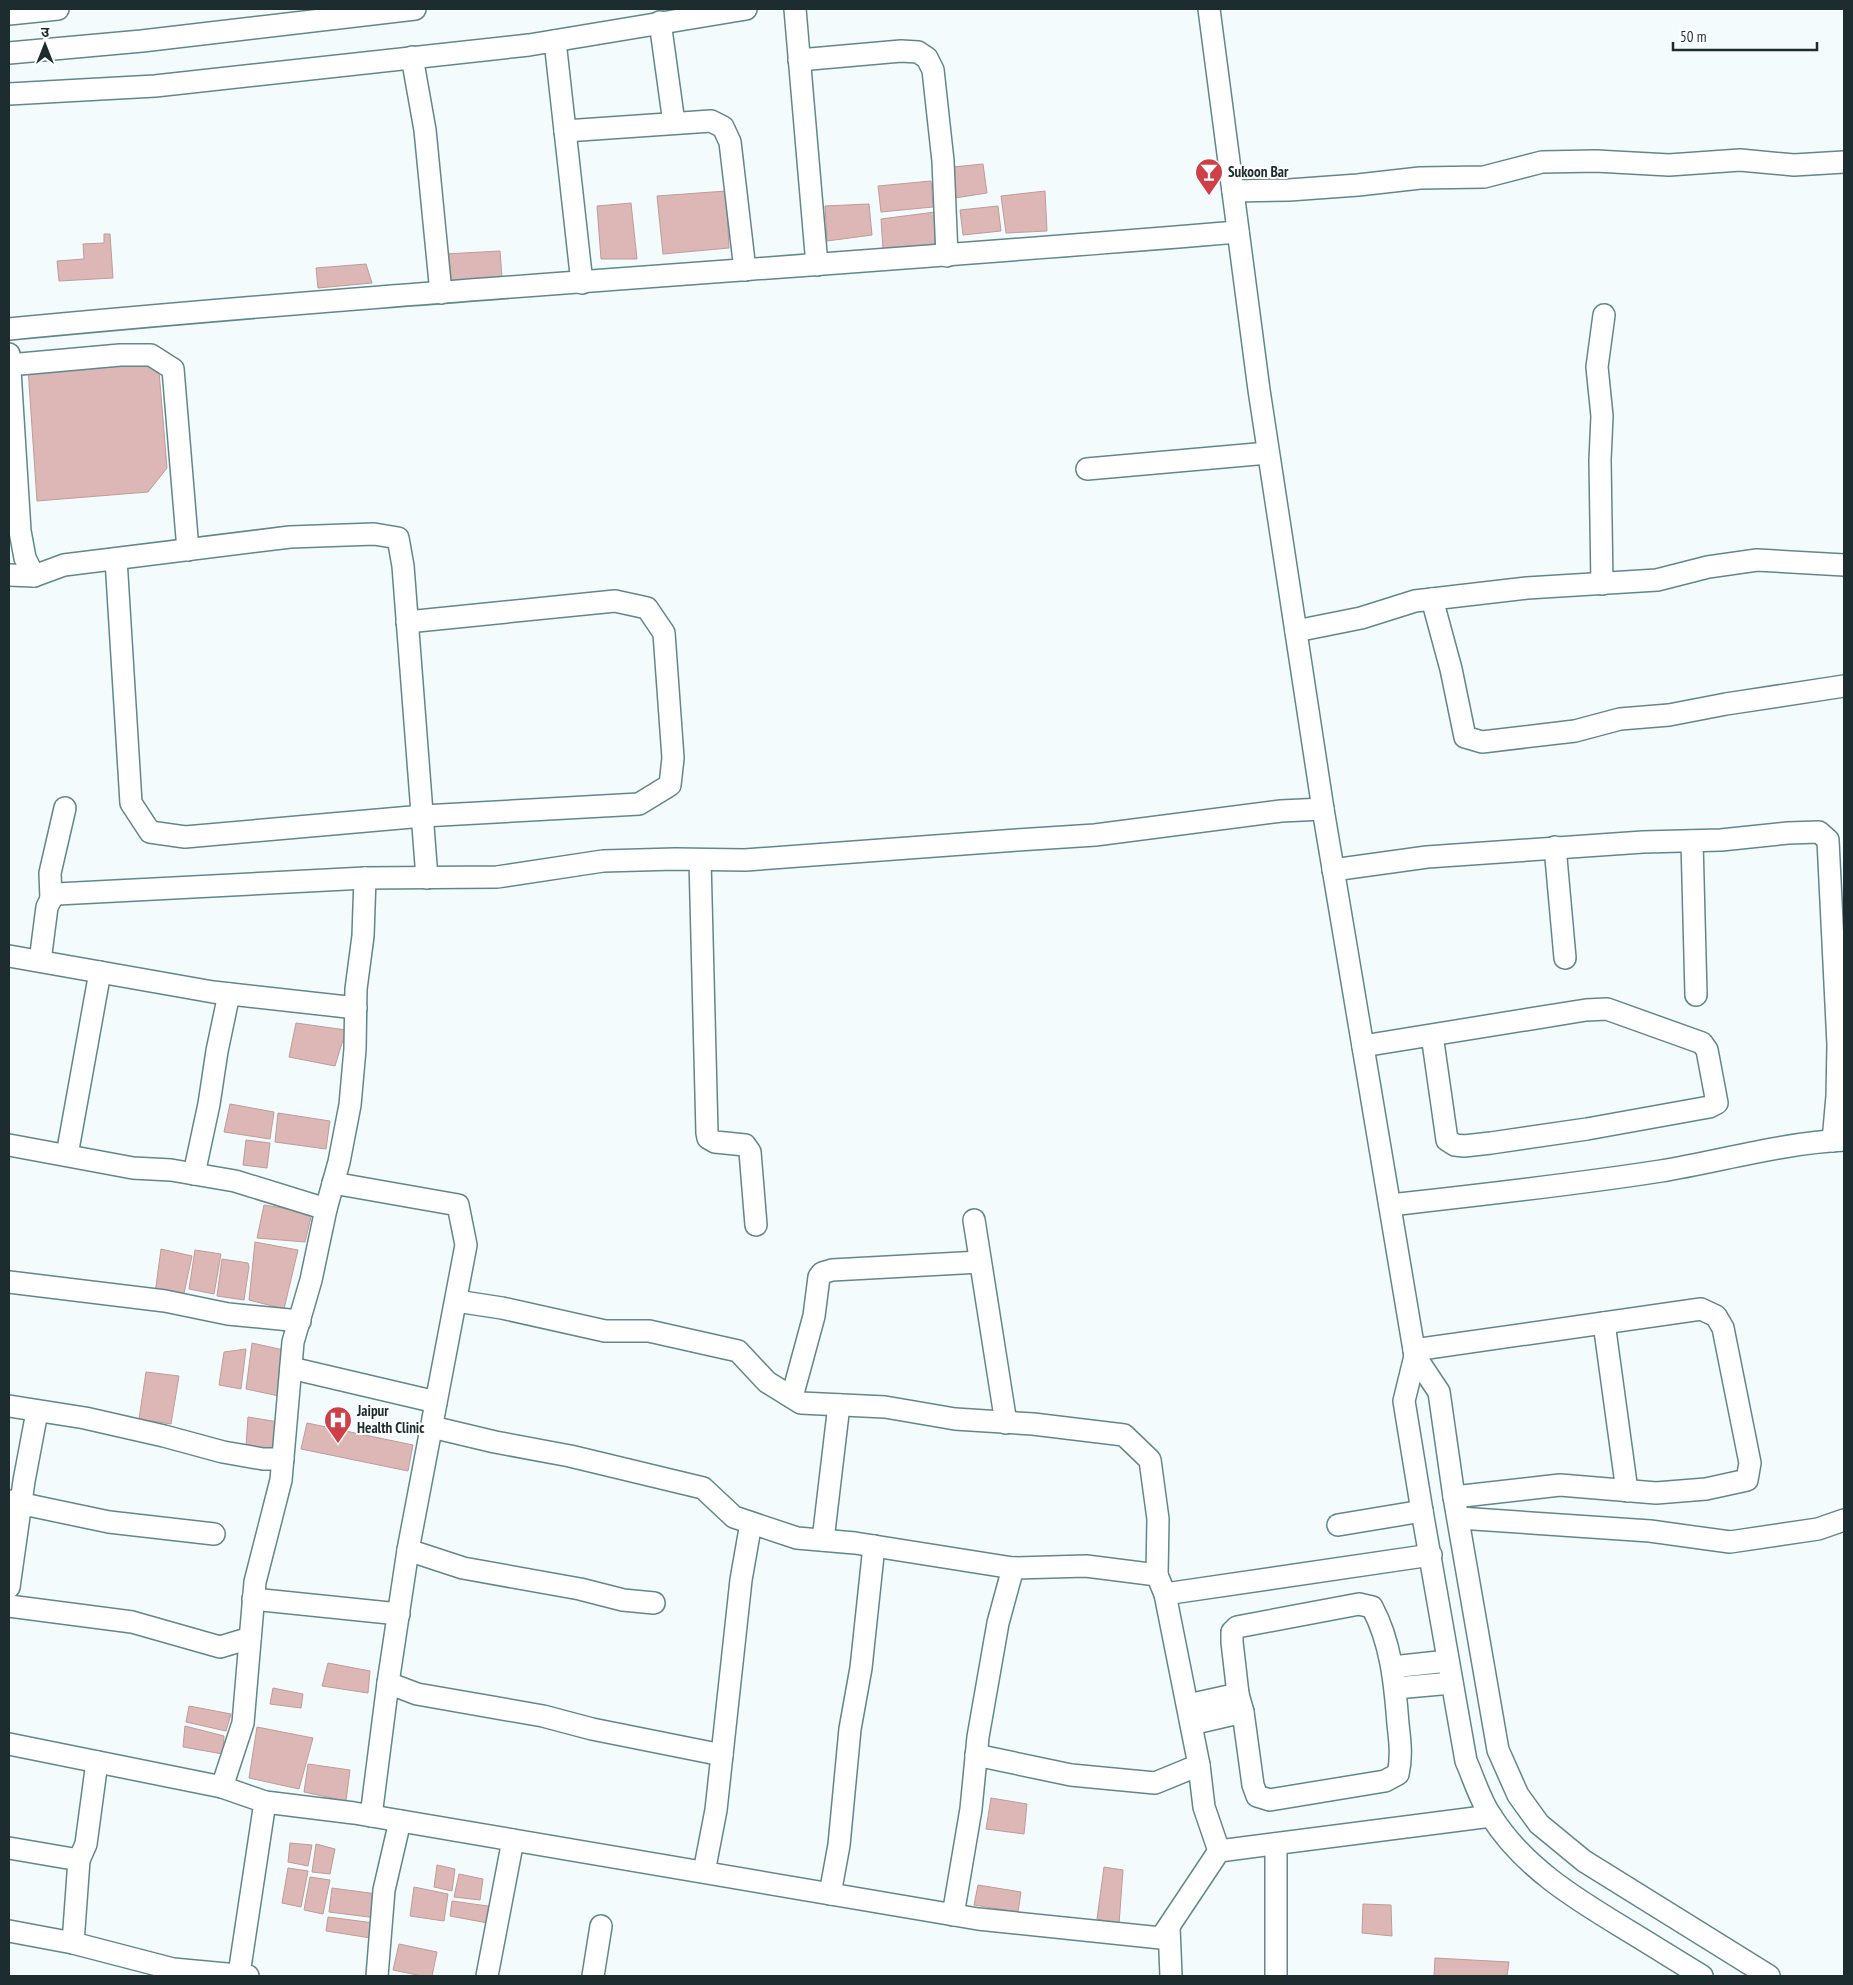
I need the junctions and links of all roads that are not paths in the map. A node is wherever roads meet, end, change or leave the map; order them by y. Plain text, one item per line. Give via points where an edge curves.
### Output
1 (58, 9) edge
2 (416, 9) edge
3 (746, 9) edge
4 (795, 9) edge
5 (1209, 9) edge
6 (9, 14) edge
7 (660, 22) junction
8 (555, 41) junction
9 (9, 53) edge
10 (412, 57) junction
11 (799, 60) junction
12 (9, 94) edge
13 (674, 123) junction
14 (565, 131) junction
15 (1844, 162) edge
16 (1233, 191) junction
17 (1238, 232) junction
18 (947, 256) junction
19 (817, 265) junction
20 (745, 270) junction
21 (582, 282) junction
22 (441, 293) junction
23 (1604, 315) dead end
24 (9, 329) edge
25 (9, 360) edge
26 (1268, 454) junction
27 (1087, 469) dead end
28 (188, 550) junction
29 (116, 559) junction
30 (1844, 566) edge
31 (9, 575) edge
32 (34, 576) junction
33 (1602, 584) junction
34 (1432, 599) junction
35 (407, 622) junction
36 (1296, 631) junction
37 (1844, 686) edge
38 (65, 808) dead end
39 (1323, 809) junction
40 (422, 816) junction
41 (1692, 841) junction
42 (1555, 848) junction
43 (700, 860) junction
44 (1333, 870) junction
45 (365, 878) junction
46 (427, 878) junction
47 (51, 899) junction
48 (9, 956) edge
49 (1565, 958) dead end
50 (40, 961) junction
51 (100, 972) junction
52 (1840, 990) edge
53 (229, 994) junction
54 (1696, 995) dead end
55 (356, 1008) junction
56 (1432, 1035) junction
57 (1363, 1046) junction
58 (1838, 1140) edge
59 (9, 1145) edge
60 (67, 1155) junction
61 (194, 1174) junction
62 (333, 1183) junction
63 (1390, 1205) junction
64 (326, 1209) junction
65 (974, 1220) dead end
66 (756, 1225) dead end
67 (980, 1262) junction
68 (9, 1282) edge
69 (456, 1300) junction
70 (300, 1320) junction
71 (1604, 1323) junction
72 (1415, 1353) junction
73 (291, 1368) junction
74 (792, 1398) junction
75 (436, 1402) junction
76 (839, 1405) junction
77 (9, 1406) edge
78 (37, 1412) junction
79 (1006, 1423) junction
80 (432, 1427) junction
81 (283, 1459) junction
82 (1627, 1491) junction
83 (1454, 1497) junction
84 (15, 1502) edge
85 (1422, 1511) junction
86 (1459, 1518) junction
87 (1844, 1520) edge
88 (751, 1523) junction
89 (1338, 1526) dead end
90 (214, 1534) dead end
91 (823, 1540) junction
92 (874, 1546) junction
93 (408, 1550) junction
94 (1431, 1555) junction
95 (1013, 1568) junction
96 (1161, 1585) junction
97 (9, 1587) edge
98 (254, 1599) junction
99 (654, 1603) dead end
100 (9, 1606) edge
101 (399, 1614) junction
102 (250, 1638) junction
103 (1448, 1660) junction
104 (1392, 1667) junction
105 (388, 1683) junction
106 (1452, 1683) junction
107 (1396, 1688) junction
108 (1240, 1703) junction
109 (1189, 1714) junction
110 (9, 1744) edge
111 (722, 1755) junction
112 (976, 1755) junction
113 (97, 1762) junction
114 (1199, 1765) junction
115 (222, 1787) junction
116 (265, 1802) junction
117 (371, 1816) junction
118 (1491, 1816) junction
119 (400, 1821) junction
120 (514, 1840) junction
121 (1276, 1844) junction
122 (9, 1848) edge
123 (1219, 1851) junction
124 (79, 1860) junction
125 (704, 1872) junction
126 (830, 1894) junction
127 (953, 1915) junction
128 (601, 1926) dead end
129 (1169, 1927) junction
130 (9, 1931) edge
131 (73, 1943) junction
132 (243, 1975) edge
133 (377, 1976) edge
134 (487, 1976) edge
135 (593, 1976) edge
136 (1172, 1976) edge
137 (1276, 1976) edge
138 (1702, 1976) edge
139 (1769, 1976) edge

1 - 6 street
2 - 9 street
3 - 7 street
4 - 11 street
5 - 16 street
7 - 8 street
7 - 13 street
8 - 10 street
8 - 14 street
10 - 12 street via 155,86
10 - 22 street via 425,130
11 - 18 street via 901,51 918,52 927,58 933,70
11 - 19 street
13 - 14 street
13 - 20 street via 711,121 723,127 730,142
14 - 21 street
15 - 16 street via 1794,165 1740,160 1669,165 1542,162 1484,177 1420,178 1290,190
16 - 17 street
17 - 18 street
17 - 26 street
18 - 19 street
19 - 20 street
20 - 21 street
21 - 22 street
22 - 24 street via 205,310
23 - 33 street via 1597,367 1602,416
25 - 28 street via 151,355 173,369
25 - 32 street via 20,531 25,558
26 - 27 street
26 - 36 street
28 - 29 street
28 - 35 street via 290,537 374,534 398,538
29 - 32 street via 64,565
29 - 40 street via 132,803 150,832 184,837
30 - 33 street via 1757,560 1708,567 1657,580
31 - 32 street
33 - 34 street via 1527,588
34 - 36 street
34 - 37 street via 1465,737 1482,742 1575,731 1620,719 1669,715
35 - 40 street
35 - 40 street via 615,601 647,608 664,633 673,758 670,786 640,804
36 - 39 street
38 - 47 street via 50,873
39 - 43 street via 1281,811 1095,835 745,860
39 - 44 street
40 - 46 street
41 - 42 street
41 - 52 street via 1788,832 1819,832 1824,835 1828,840
41 - 54 street
42 - 44 street via 1427,857
42 - 49 street
43 - 46 street via 603,861 497,877
43 - 66 street via 707,1133 708,1138 715,1142 748,1148
44 - 57 street
45 - 46 street
45 - 47 street via 57,894
45 - 55 street
47 - 50 street via 47,907
48 - 50 street
50 - 51 street
51 - 53 street
51 - 60 street
52 - 58 street
53 - 55 street
53 - 61 street
55 - 62 street via 350,1104
56 - 56 street via 1607,1009 1702,1042 1707,1050 1717,1103 1587,1129 1455,1145 1447,1140
56 - 57 street
57 - 63 street
58 - 63 street via 1580,1183
59 - 60 street
60 - 61 street via 134,1168
61 - 64 street via 235,1181
62 - 64 street
62 - 69 street via 458,1205 466,1245
63 - 72 street
64 - 70 street
65 - 67 street
67 - 74 street via 822,1273
67 - 79 street
68 - 70 street via 165,1301 228,1314
69 - 74 street via 605,1331 650,1331 738,1351 767,1382
69 - 75 street
70 - 73 street via 293,1342
71 - 72 street
71 - 82 street
71 - 82 street via 1700,1309 1716,1316 1723,1328 1750,1463 1747,1480 1722,1486 1656,1493
72 - 83 street via 1439,1392
72 - 85 street via 1404,1401
73 - 75 street
73 - 81 street
74 - 76 street via 801,1403
75 - 80 street
76 - 79 street via 885,1407 955,1419
76 - 91 street
77 - 78 street
78 - 81 street via 85,1418 223,1452
78 - 84 street
79 - 96 street via 1124,1435 1150,1460 1158,1518
80 - 88 street via 703,1488 734,1517
80 - 93 street
81 - 98 street
82 - 83 street via 1560,1485
83 - 86 street
84 - 90 street via 109,1522
84 - 97 street
85 - 89 street
85 - 94 street
86 - 87 street via 1650,1531 1730,1542 1818,1529
86 - 139 street via 1498,1750 1518,1795 1540,1824 1584,1861
88 - 91 street via 797,1538
88 - 111 street via 741,1580
91 - 92 street
92 - 95 street
92 - 126 street via 861,1668 850,1728 839,1845
93 - 99 street via 463,1568 623,1600
93 - 101 street
94 - 96 street
94 - 103 street
95 - 96 street via 1086,1566
95 - 112 street via 998,1623
96 - 109 street
98 - 101 street
98 - 102 street
100 - 102 street via 132,1622 220,1646
101 - 105 street
102 - 115 street via 243,1723
103 - 104 street
103 - 106 street
104 - 107 street
104 - 108 street via 1372,1606 1359,1604 1237,1626 1232,1632 1232,1642
105 - 111 street via 417,1694 543,1716 592,1730
105 - 117 street
106 - 107 street
106 - 118 street via 1466,1761
107 - 108 street via 1401,1760 1398,1774 1385,1781 1270,1800 1257,1796 1253,1785
108 - 109 street
109 - 114 street
110 - 113 street
111 - 125 street
112 - 114 street via 1071,1775 1155,1782
112 - 127 street via 971,1809
113 - 115 street
113 - 124 street via 86,1844
114 - 123 street via 1204,1807
115 - 116 street
116 - 117 street
116 - 132 street
117 - 119 street
118 - 121 street
118 - 138 street via 1517,1850 1566,1892
119 - 120 street
119 - 133 street via 384,1890
120 - 125 street
120 - 134 street
121 - 123 street
121 - 137 street
122 - 124 street
123 - 129 street
124 - 131 street
125 - 126 street
126 - 127 street
127 - 129 street via 1162,1938
128 - 135 street
129 - 136 street
130 - 131 street
131 - 132 street via 173,1969

